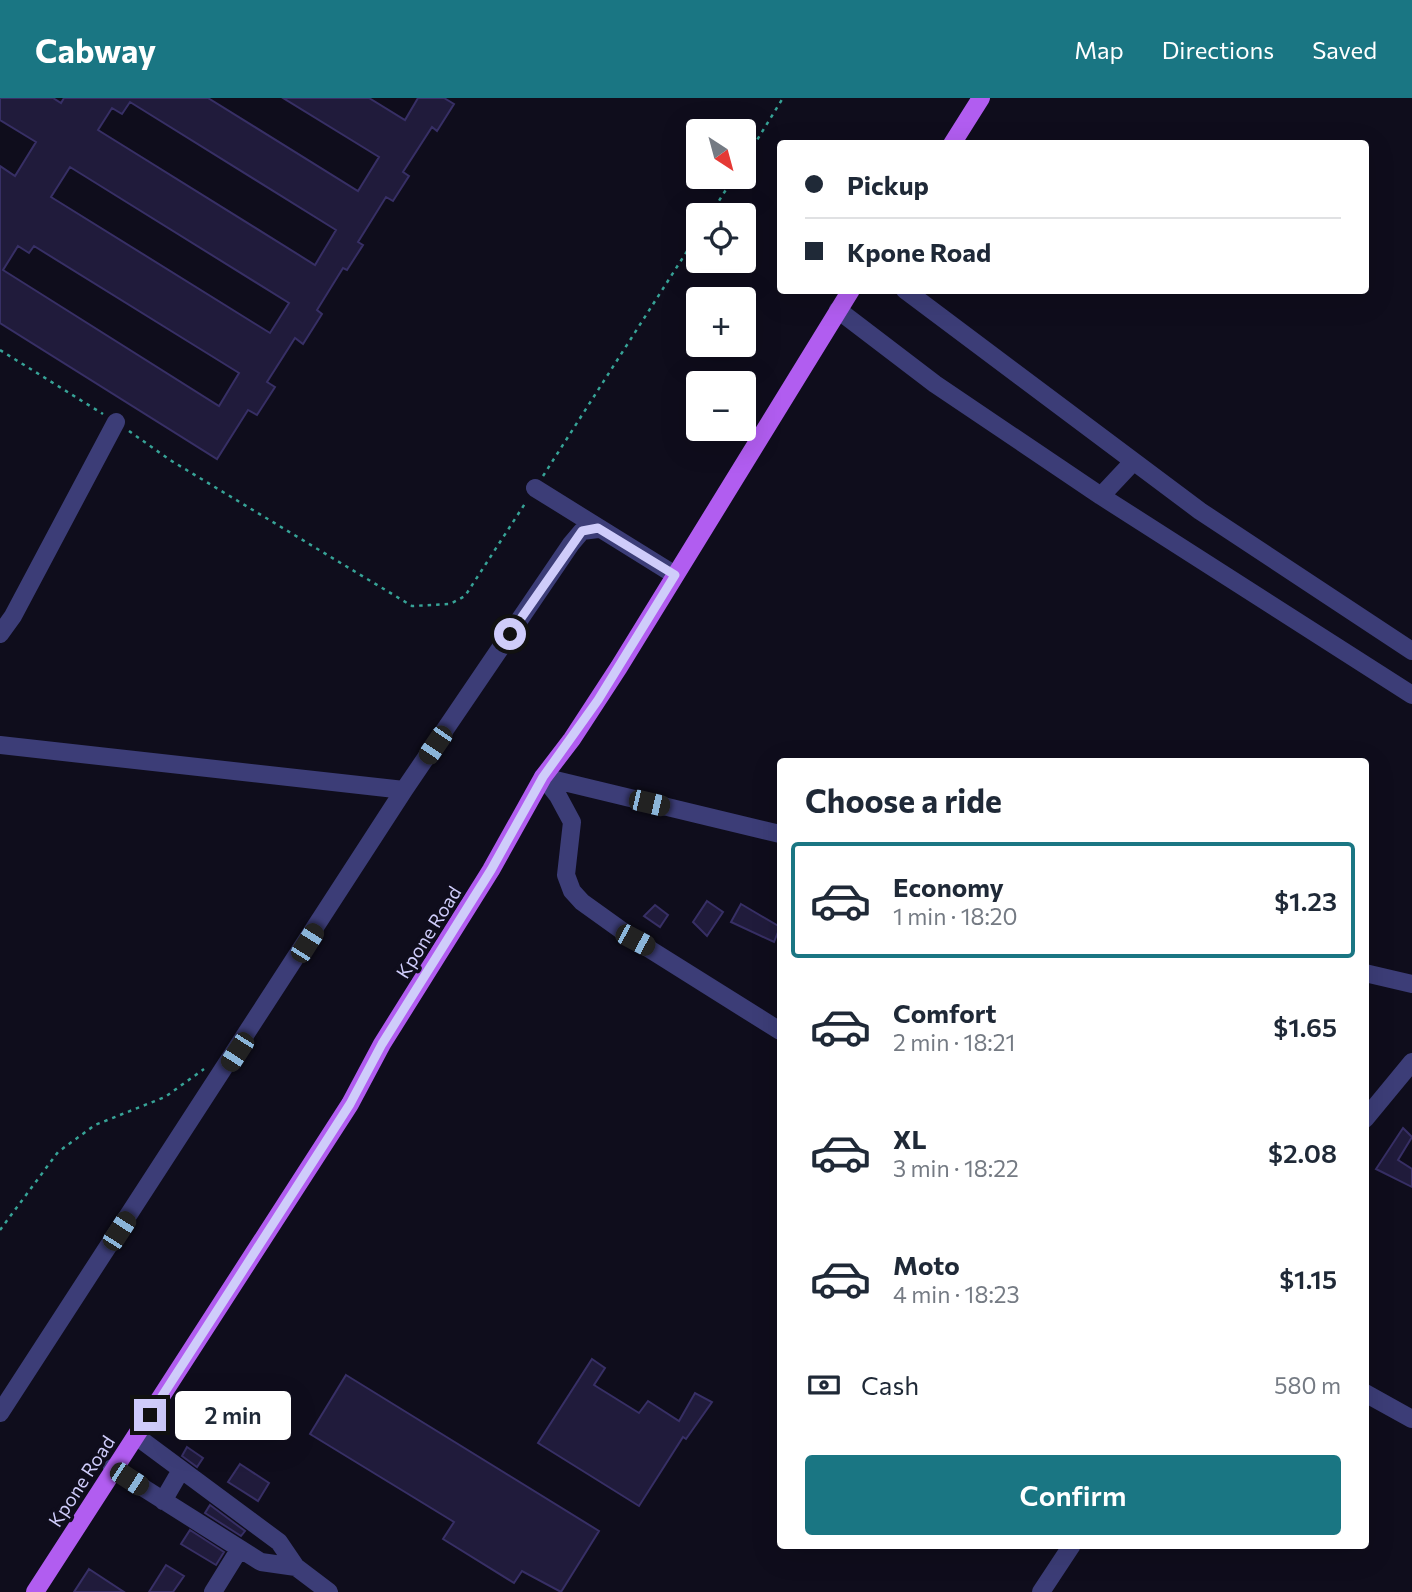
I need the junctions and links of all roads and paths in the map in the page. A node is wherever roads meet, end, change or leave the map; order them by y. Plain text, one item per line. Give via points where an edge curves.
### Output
1 (783, 98) edge
2 (981, 98) edge
3 (955, 140) edge
4 (756, 142) edge
5 (686, 253) edge
6 (848, 294) edge
7 (910, 294) edge
8 (838, 310) junction
9 (0, 350) edge
10 (116, 422) junction
11 (1132, 463) junction
12 (535, 488) junction
13 (1101, 496) junction
14 (598, 528) junction
15 (675, 575) junction
16 (0, 634) edge
17 (1412, 651) edge
18 (1412, 695) edge
19 (0, 745) edge
20 (543, 777) junction
21 (404, 790) junction
22 (777, 833) edge
23 (1369, 974) edge
24 (1412, 984) edge
25 (777, 1029) edge
26 (1412, 1062) edge
27 (214, 1063) dead end
28 (1369, 1114) edge
29 (0, 1230) edge
30 (1369, 1395) edge
31 (0, 1413) edge
32 (1412, 1419) edge
33 (136, 1436) junction
34 (112, 1468) junction
35 (181, 1470) junction
36 (163, 1501) junction
37 (1069, 1549) edge
38 (239, 1550) junction
39 (296, 1567) junction
40 (35, 1592) edge
41 (212, 1592) edge
42 (329, 1592) edge
43 (1041, 1592) edge

1 - 4 path
2 - 3 main road
5 - 12 path
6 - 8 main road, Kpone Road
7 - 11 street
8 - 13 street via 935,384
8 - 15 main road, Kpone Road
9 - 10 path
10 - 12 path via 170,460 412,606 450,604 465,596
10 - 16 street
11 - 13 street
11 - 17 street
12 - 14 street
13 - 18 street
14 - 15 street
14 - 21 street via 582,531 571,544
15 - 20 main road, Kpone Road via 598,700
19 - 21 street
20 - 22 street
20 - 25 street via 572,822 566,875 582,902
20 - 33 main road, Kpone Road via 350,1104
21 - 31 street
23 - 24 street
26 - 28 street
27 - 29 path via 165,1097 95,1125 58,1152
30 - 32 street
33 - 34 main road, Kpone Road
33 - 35 street
34 - 36 street
34 - 40 main road, Kpone Road
35 - 36 street
35 - 39 street via 279,1542
36 - 38 street
37 - 43 street
38 - 39 street via 261,1562
38 - 41 street
39 - 42 street

